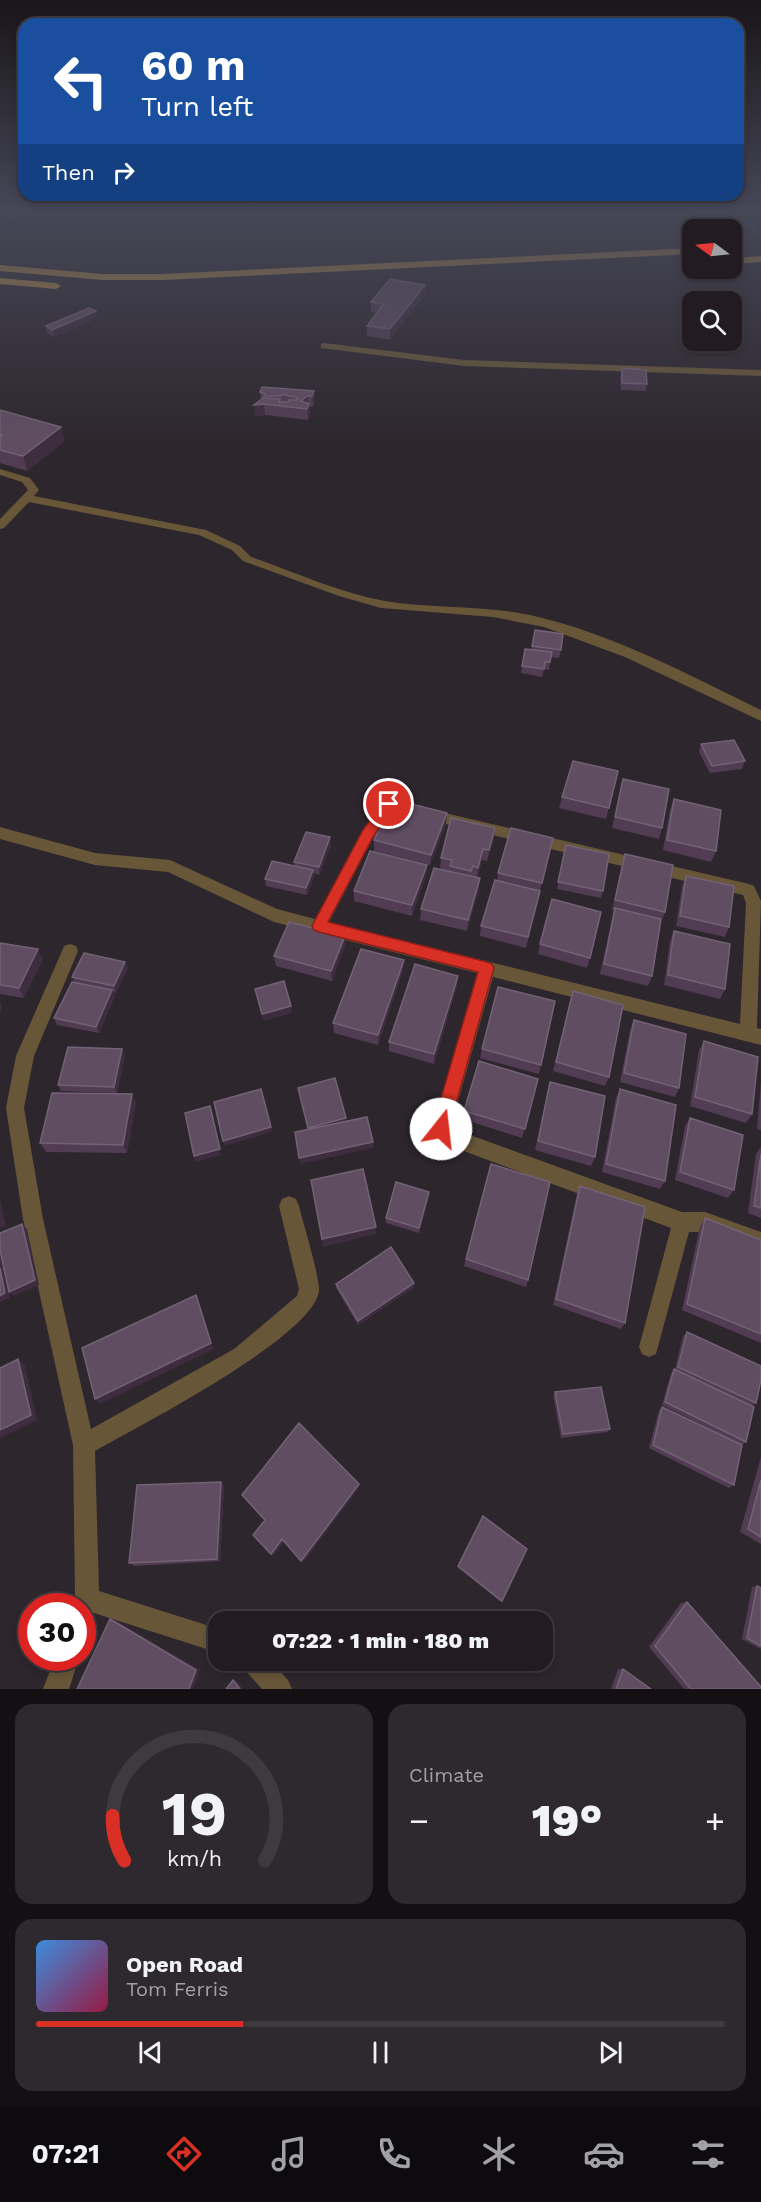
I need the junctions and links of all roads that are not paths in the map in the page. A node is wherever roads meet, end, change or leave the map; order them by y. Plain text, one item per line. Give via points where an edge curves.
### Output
1 (324, 346) dead end
2 (761, 373) edge
3 (0, 472) edge
4 (26, 498) junction
5 (0, 526) edge
6 (761, 716) edge
7 (0, 832) edge
8 (319, 926) junction
9 (70, 951) dead end
10 (487, 968) junction
11 (754, 1035) edge
12 (289, 1206) dead end
13 (682, 1222) junction
14 (761, 1242) edge
15 (649, 1347) dead end
16 (84, 1445) junction
17 (85, 1593) edge
18 (96, 1609) edge
19 (208, 1638) edge
20 (62, 1671) edge
21 (263, 1671) edge
22 (56, 1689) edge
23 (279, 1689) edge

1 - 2 street via 464,363
3 - 4 street via 26,480 34,490
4 - 5 street
4 - 6 street via 202,532 236,548 247,559 398,607 491,612 547,624 674,672
7 - 8 street via 95,859 170,866 274,915
8 - 10 street
8 - 11 street via 368,834 389,804 667,869 749,890 754,903
9 - 16 street via 25,1056 15,1108 33,1219
10 - 11 street
10 - 13 street via 441,1129 453,1138
12 - 16 street via 309,1289 305,1302 241,1356
13 - 14 street via 705,1222
13 - 15 street
16 - 17 street
18 - 19 street
20 - 22 street
21 - 23 street

